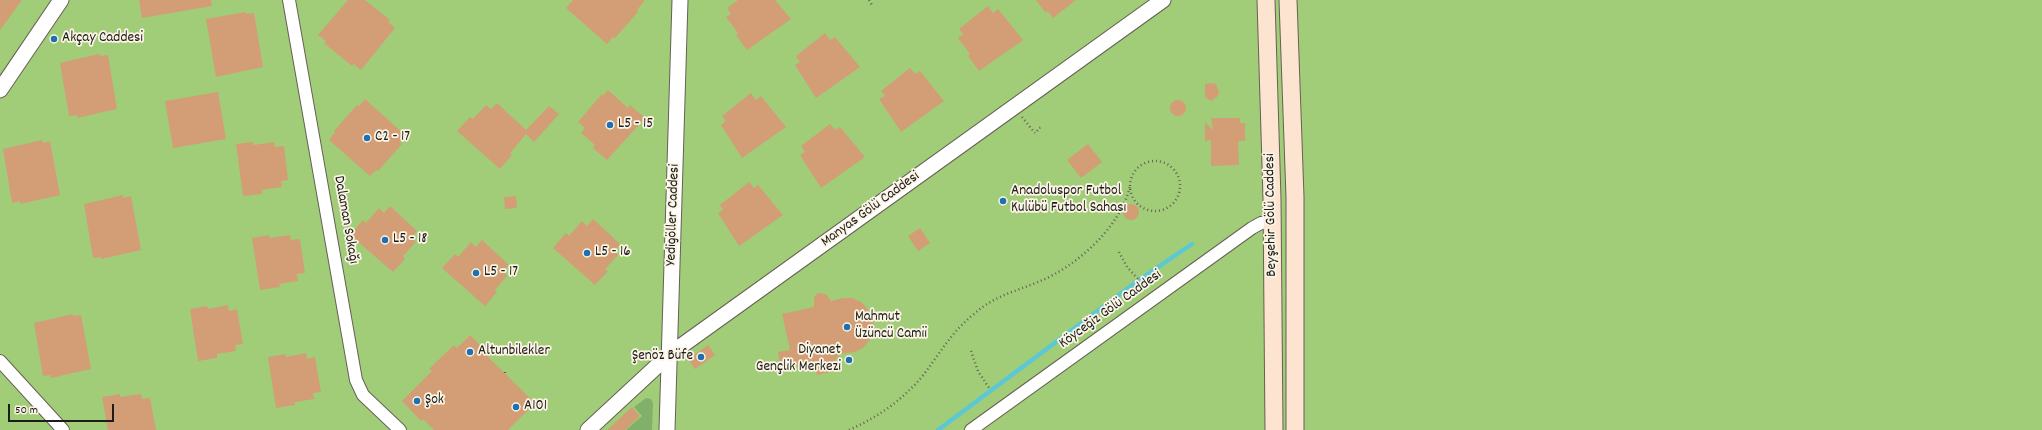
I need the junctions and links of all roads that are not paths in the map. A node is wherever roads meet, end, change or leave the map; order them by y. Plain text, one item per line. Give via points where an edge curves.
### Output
1 (61, 0) edge
2 (289, 0) edge
3 (680, 0) edge
4 (1163, 0) edge
5 (1266, 0) edge
6 (1288, 0) edge
7 (0, 90) edge
8 (1294, 197) junction
9 (1272, 199) junction
10 (1272, 222) junction
11 (1272, 239) junction
12 (1294, 239) junction
13 (670, 354) junction
14 (0, 361) edge
15 (63, 430) edge
16 (400, 430) edge
17 (588, 430) edge
18 (667, 430) edge
19 (971, 430) edge
20 (1274, 430) edge
21 (1295, 430) edge

1 - 7 street
2 - 16 street, Dalaman Sokağı via 356,380 364,395
3 - 13 street, Yedigöller Caddesi
4 - 13 street, Manyas Gölü Caddesi
5 - 9 main road, Beyşehir Gölü Caddesi
6 - 8 main road
8 - 9 main road
8 - 12 main road
9 - 10 main road, Beyşehir Gölü Caddesi
10 - 11 main road, Beyşehir Gölü Caddesi
10 - 19 street, Köyceğiz Gölü Caddesi via 1252,228
11 - 12 main road
11 - 20 main road, Beyşehir Gölü Caddesi
12 - 21 main road
13 - 17 street, Manyas Gölü Caddesi
13 - 18 street, Yedigöller Caddesi
14 - 15 street

